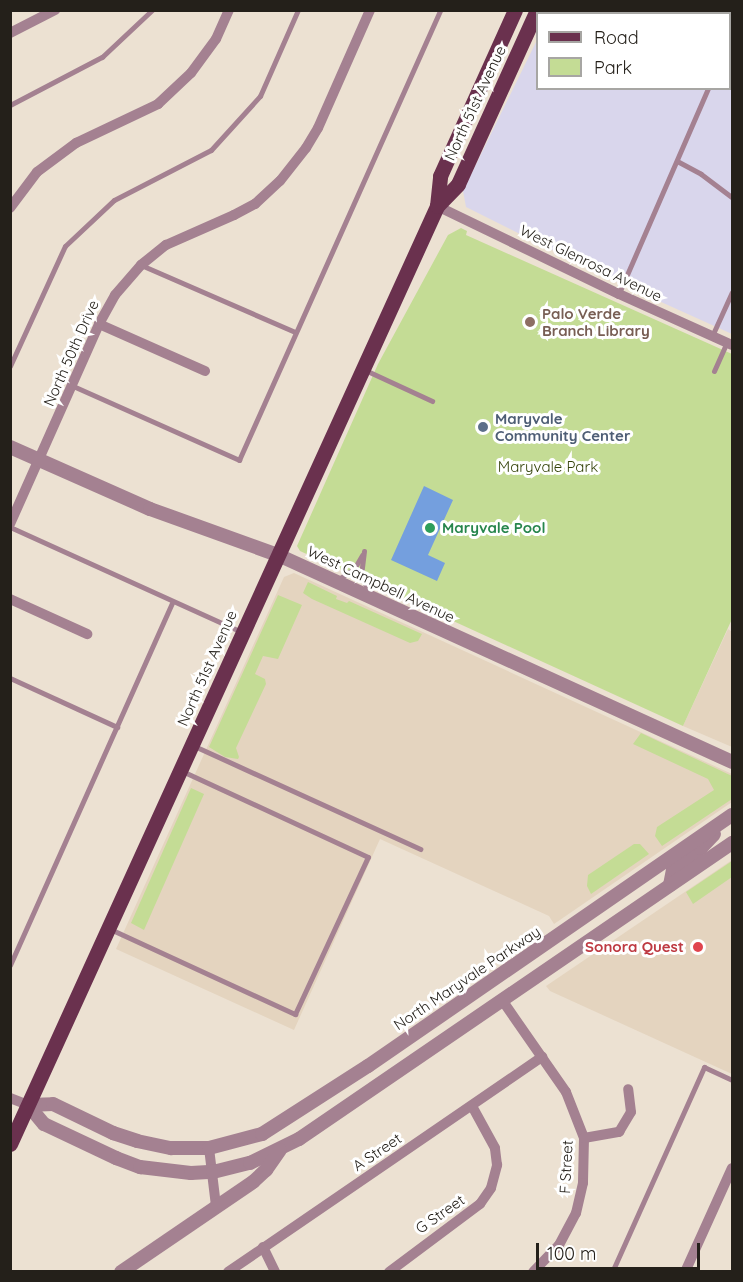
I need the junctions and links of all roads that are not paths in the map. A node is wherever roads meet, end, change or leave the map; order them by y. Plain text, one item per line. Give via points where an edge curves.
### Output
1 (55, 10) edge
2 (152, 10) edge
3 (229, 10) edge
4 (298, 10) edge
5 (370, 10) edge
6 (440, 10) edge
7 (515, 10) edge
8 (536, 12) edge
9 (10, 33) edge
10 (707, 90) edge
11 (10, 105) edge
12 (677, 160) junction
13 (732, 197) edge
14 (437, 206) junction
15 (10, 208) edge
16 (141, 265) junction
17 (732, 292) edge
18 (619, 294) junction
19 (99, 324) junction
20 (295, 332) junction
21 (712, 336) junction
22 (730, 344) edge
23 (10, 366) edge
24 (362, 369) junction
25 (714, 370) dead end
26 (205, 371) dead end
27 (73, 386) junction
28 (432, 401) dead end
29 (10, 447) edge
30 (40, 460) junction
31 (10, 526) edge
32 (278, 555) junction
33 (334, 581) junction
34 (10, 599) edge
35 (374, 599) junction
36 (172, 602) junction
37 (243, 633) junction
38 (87, 634) dead end
39 (10, 678) edge
40 (117, 727) junction
41 (192, 745) junction
42 (732, 762) edge
43 (180, 771) junction
44 (730, 817) edge
45 (732, 843) edge
46 (420, 849) dead end
47 (670, 885) junction
48 (592, 913) junction
49 (618, 920) junction
50 (109, 928) junction
51 (10, 965) edge
52 (502, 1000) junction
53 (542, 1057) junction
54 (732, 1080) edge
55 (628, 1089) dead end
56 (10, 1098) edge
57 (28, 1105) junction
58 (471, 1106) junction
59 (584, 1138) junction
60 (10, 1144) edge
61 (209, 1148) junction
62 (280, 1150) junction
63 (732, 1168) edge
64 (213, 1172) junction
65 (216, 1206) junction
66 (263, 1247) junction
67 (121, 1272) edge
68 (228, 1272) edge
69 (275, 1272) edge
70 (389, 1272) edge
71 (533, 1272) edge
72 (612, 1272) edge
73 (685, 1272) edge

1 - 9 street
2 - 11 lane via 102,57
3 - 15 street via 216,39 191,73 158,104 76,143 37,172
4 - 23 lane via 260,96 211,150 114,200 65,246
5 - 16 street, North 50th Drive via 318,128 280,181 255,204 181,236
6 - 20 lane
7 - 14 main road, North 51st Avenue via 440,176
8 - 14 main road, North 51st Avenue via 458,184
10 - 12 lane
12 - 13 lane
12 - 18 lane
14 - 18 street, West Glenrosa Avenue
14 - 24 main road, North 51st Avenue
16 - 19 street, North 50th Drive via 115,295
16 - 20 lane
17 - 21 lane
18 - 21 street, West Glenrosa Avenue
19 - 26 street
19 - 27 street, North 50th Drive
20 - 27 lane via 239,460
21 - 22 street, West Glenrosa Avenue
22 - 25 lane
24 - 28 lane
24 - 32 main road, North 51st Avenue
27 - 30 street, North 50th Drive
29 - 30 street, West Campbell Avenue
30 - 31 street, North 50th Drive
30 - 32 street, West Campbell Avenue via 150,509
31 - 36 lane
32 - 33 street, West Campbell Avenue
32 - 37 main road, North 51st Avenue
33 - 35 street, West Campbell Avenue
33 - 35 lane via 354,569 364,551 362,578
34 - 38 street
35 - 42 street, West Campbell Avenue
36 - 37 lane
36 - 40 lane
37 - 41 main road, North 51st Avenue
39 - 40 lane
40 - 51 lane
41 - 43 main road, North 51st Avenue
41 - 46 lane
43 - 50 main road, North 51st Avenue
43 - 50 lane via 368,857 295,1014
44 - 47 street via 701,848 673,869
44 - 48 street, North Maryvale Parkway
45 - 47 street
47 - 49 street
48 - 49 street
48 - 61 street, North Maryvale Parkway via 287,1119 253,1137
49 - 52 street
50 - 57 main road, North 51st Avenue
52 - 53 street, F Street
52 - 62 street
53 - 58 street, A Street
53 - 59 street, F Street via 566,1092
54 - 72 lane via 704,1067
55 - 59 street via 631,1112 619,1132
56 - 57 street
57 - 60 main road, North 51st Avenue
57 - 61 street, North Maryvale Parkway via 53,1104 137,1141 185,1150
57 - 64 street via 44,1124 116,1158 166,1172
58 - 66 street, A Street
58 - 70 street, G Street via 495,1148 497,1165 491,1188 480,1204
59 - 71 street, F Street via 583,1183 576,1213 559,1245
61 - 64 street
62 - 64 street
62 - 65 street via 266,1170
63 - 73 street
64 - 65 street
65 - 67 street
66 - 68 street, A Street
66 - 69 street

